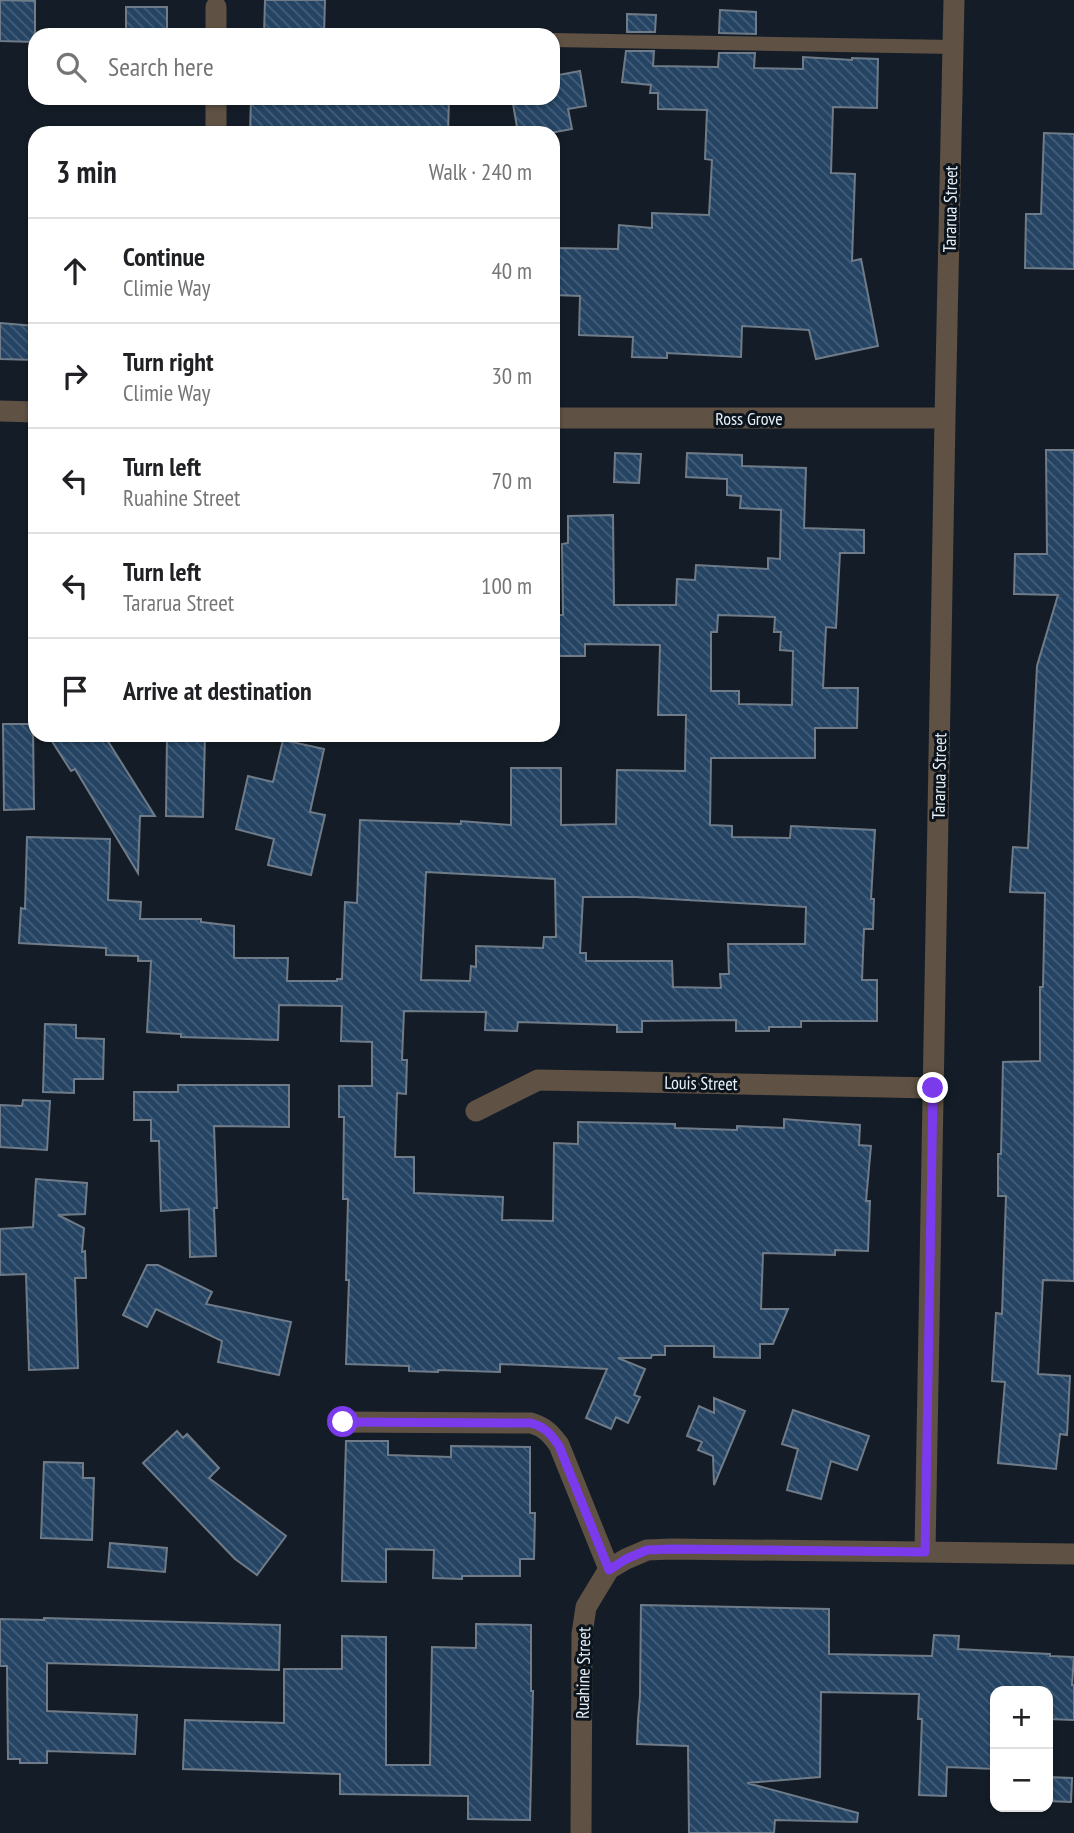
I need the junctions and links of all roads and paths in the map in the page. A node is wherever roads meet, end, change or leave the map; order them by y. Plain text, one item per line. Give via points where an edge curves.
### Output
1 (954, 0) edge
2 (216, 7) dead end
3 (216, 28) edge
4 (560, 40) edge
5 (954, 47) junction
6 (216, 105) edge
7 (216, 126) edge
8 (0, 411) edge
9 (28, 412) edge
10 (560, 418) edge
11 (945, 418) junction
12 (933, 1088) junction
13 (476, 1111) dead end
14 (343, 1422) dead end
15 (925, 1552) junction
16 (1074, 1555) edge
17 (609, 1570) junction
18 (581, 1833) edge

1 - 5 street, Tararua Street
2 - 3 street
4 - 5 lane
5 - 11 street, Tararua Street
6 - 7 street
8 - 9 street
10 - 11 street, Ross Grove
11 - 12 street, Tararua Street
12 - 13 street, Louis Street via 538,1080
12 - 15 street, Tararua Street
14 - 17 street via 542,1426 559,1446
15 - 16 street, Ruahine Street
15 - 17 street, Ruahine Street via 660,1549 647,1550
17 - 18 street, Ruahine Street via 586,1607 582,1634

